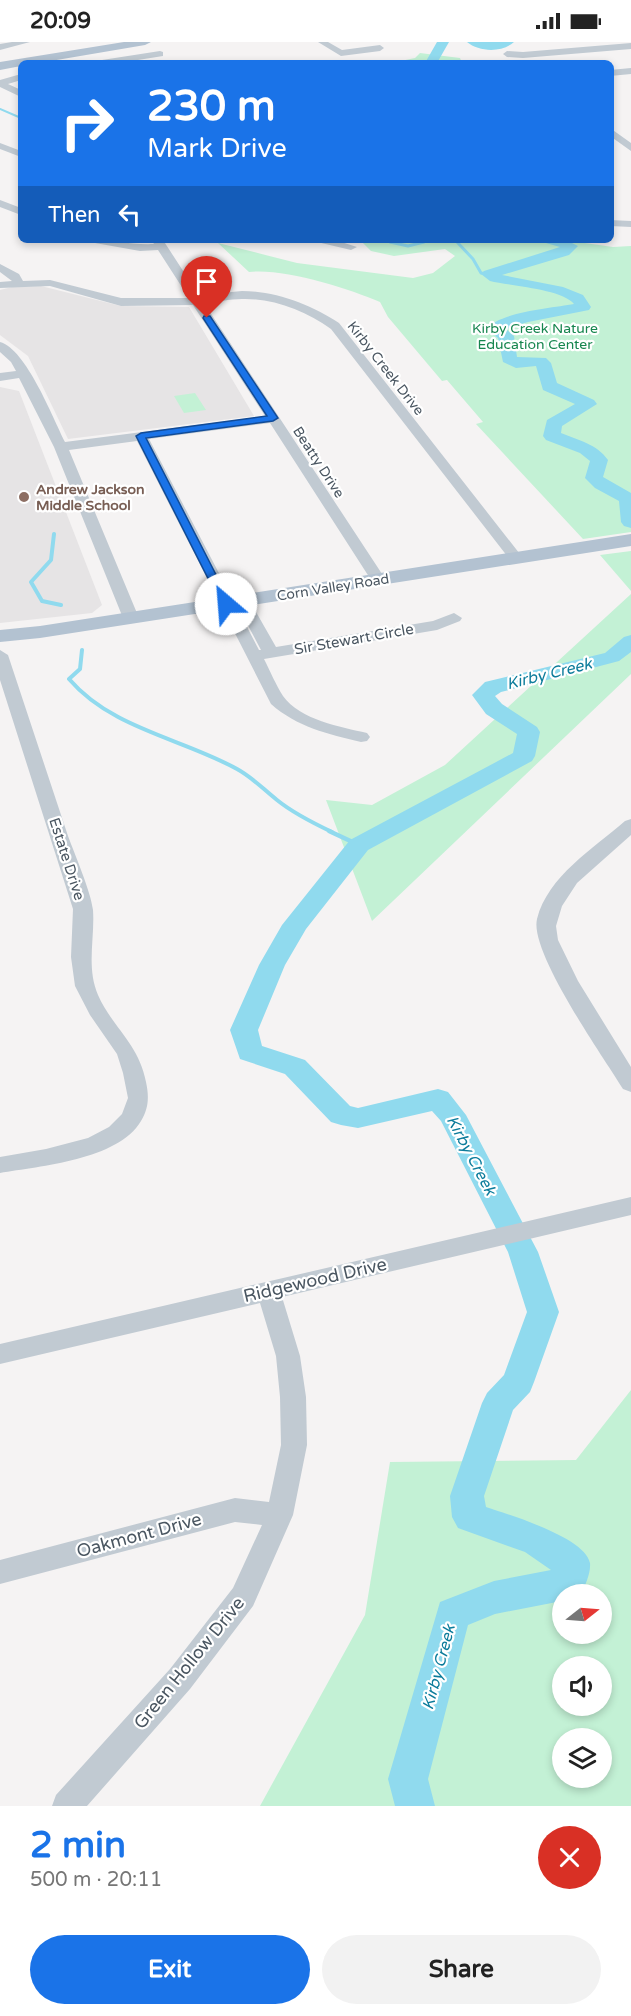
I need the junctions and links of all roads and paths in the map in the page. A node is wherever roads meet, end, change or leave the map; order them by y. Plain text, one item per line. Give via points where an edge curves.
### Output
1 (26, 42) edge
2 (120, 42) edge
3 (143, 42) edge
4 (322, 42) edge
5 (331, 42) edge
6 (582, 42) edge
7 (0, 46) edge
8 (631, 46) edge
9 (380, 48) dead end
10 (592, 50) junction
11 (160, 54) junction
12 (341, 54) junction
13 (507, 54) dead end
14 (22, 60) edge
15 (26, 60) edge
16 (121, 60) edge
17 (169, 60) dead end
18 (348, 60) edge
19 (18, 61) edge
20 (18, 61) edge
21 (0, 64) edge
22 (631, 71) edge
23 (614, 73) edge
24 (18, 78) edge
25 (1, 85) edge
26 (18, 93) edge
27 (627, 140) edge
28 (0, 146) edge
29 (631, 148) edge
30 (18, 153) edge
31 (0, 203) edge
32 (18, 211) edge
33 (614, 223) edge
34 (631, 224) edge
35 (112, 243) edge
36 (334, 243) edge
37 (159, 244) edge
38 (351, 247) dead end
39 (0, 267) edge
40 (19, 283) junction
41 (0, 285) edge
42 (196, 301) junction
43 (0, 346) edge
44 (24, 374) junction
45 (0, 377) edge
46 (273, 418) junction
47 (141, 436) junction
48 (61, 447) junction
49 (625, 541) edge
50 (516, 558) junction
51 (378, 580) junction
52 (235, 602) junction
53 (131, 618) junction
54 (454, 618) dead end
55 (0, 636) edge
56 (271, 653) junction
57 (0, 655) edge
58 (253, 656) junction
59 (361, 737) dead end
60 (631, 825) edge
61 (625, 1062) edge
62 (631, 1084) edge
63 (0, 1166) edge
64 (631, 1206) edge
65 (268, 1291) junction
66 (0, 1354) edge
67 (280, 1515) junction
68 (0, 1572) edge
69 (67, 1806) edge

1 - 7 street
2 - 14 main road
3 - 11 street
3 - 15 main road
4 - 12 street
5 - 12 street
6 - 10 street
8 - 10 street
9 - 12 street
10 - 13 street
11 - 16 street
11 - 17 street
12 - 18 street
19 - 21 main road
20 - 21 main road
22 - 23 street
24 - 25 street
25 - 26 street
27 - 29 street
28 - 30 street
31 - 32 street
33 - 34 street
35 - 37 street via 140,248
36 - 38 street
37 - 42 street, Beatty Drive
39 - 40 street
40 - 41 street, Kirby Creek Drive
40 - 42 street, Kirby Creek Drive via 50,283 121,302
42 - 46 street, Beatty Drive
42 - 50 street, Kirby Creek Drive via 258,295 303,307 331,322
43 - 44 street via 16,360
44 - 45 street
44 - 48 street
46 - 47 street
46 - 51 street, Beatty Drive
47 - 48 street
47 - 52 street
48 - 53 street
49 - 50 main road, Corn Valley Road
50 - 51 main road, Corn Valley Road
51 - 52 main road, Corn Valley Road
52 - 53 main road, Corn Valley Road
52 - 56 street
52 - 58 street
53 - 55 main road, Corn Valley Road
54 - 56 street, Sir Stewart Circle via 436,625
56 - 58 street, Sir Stewart Circle
57 - 63 street, Estate Drive via 83,909 85,987 126,1049 139,1087 139,1107 128,1126 110,1139
58 - 59 street via 277,700 289,712 322,728
60 - 61 street via 564,887 550,910 546,926 548,939 571,987
61 - 62 street
64 - 65 street, Ridgewood Drive
65 - 66 street, Ridgewood Drive
65 - 67 street, Green Hollow Drive via 288,1356 293,1397 294,1445
67 - 68 street, Oakmont Drive via 236,1510
67 - 69 street, Green Hollow Drive via 243,1597 180,1679

